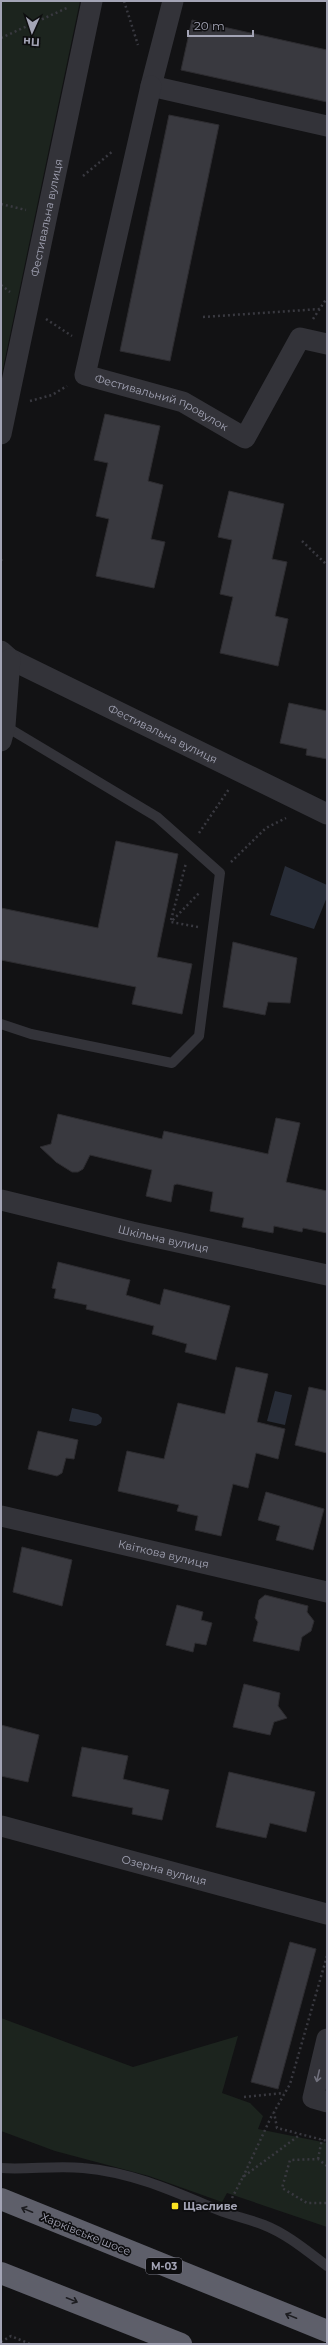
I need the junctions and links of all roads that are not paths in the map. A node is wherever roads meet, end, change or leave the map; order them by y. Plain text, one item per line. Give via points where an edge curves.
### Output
1 (173, 1) edge
2 (84, 3) edge
3 (151, 86) junction
4 (327, 126) edge
5 (327, 344) edge
6 (1, 434) edge
7 (4, 656) edge
8 (3, 733) edge
9 (327, 814) edge
10 (1, 1024) edge
11 (1, 1200) edge
12 (327, 1274) edge
13 (1, 1516) edge
14 (327, 1592) edge
15 (1, 1826) edge
16 (327, 1914) edge
17 (327, 2039) edge
18 (327, 2102) edge
19 (1, 2168) edge
20 (1, 2199) edge
21 (327, 2266) edge
22 (1, 2273) edge
23 (327, 2331) edge
24 (181, 2344) edge

1 - 3 street, Фестивальний провулок
2 - 6 street, Фестивальна вулиця
3 - 4 street
3 - 5 street, Фестивальний провулок via 85,375 183,402 245,438 300,338
7 - 8 street
7 - 9 street, Фестивальна вулиця
8 - 10 lane via 157,817 220,873 199,1036 172,1063 31,1034
11 - 12 street, Шкільна вулиця via 132,1232
13 - 14 street, Квіткова вулиця
15 - 16 street, Озерна вулиця
17 -> 18 street via 313,2098
19 - 21 lane via 25,2170 81,2167 122,2173 154,2182 225,2213 264,2225 294,2241
23 -> 20 highway, Харківське шосе / М-03
22 -> 24 highway

